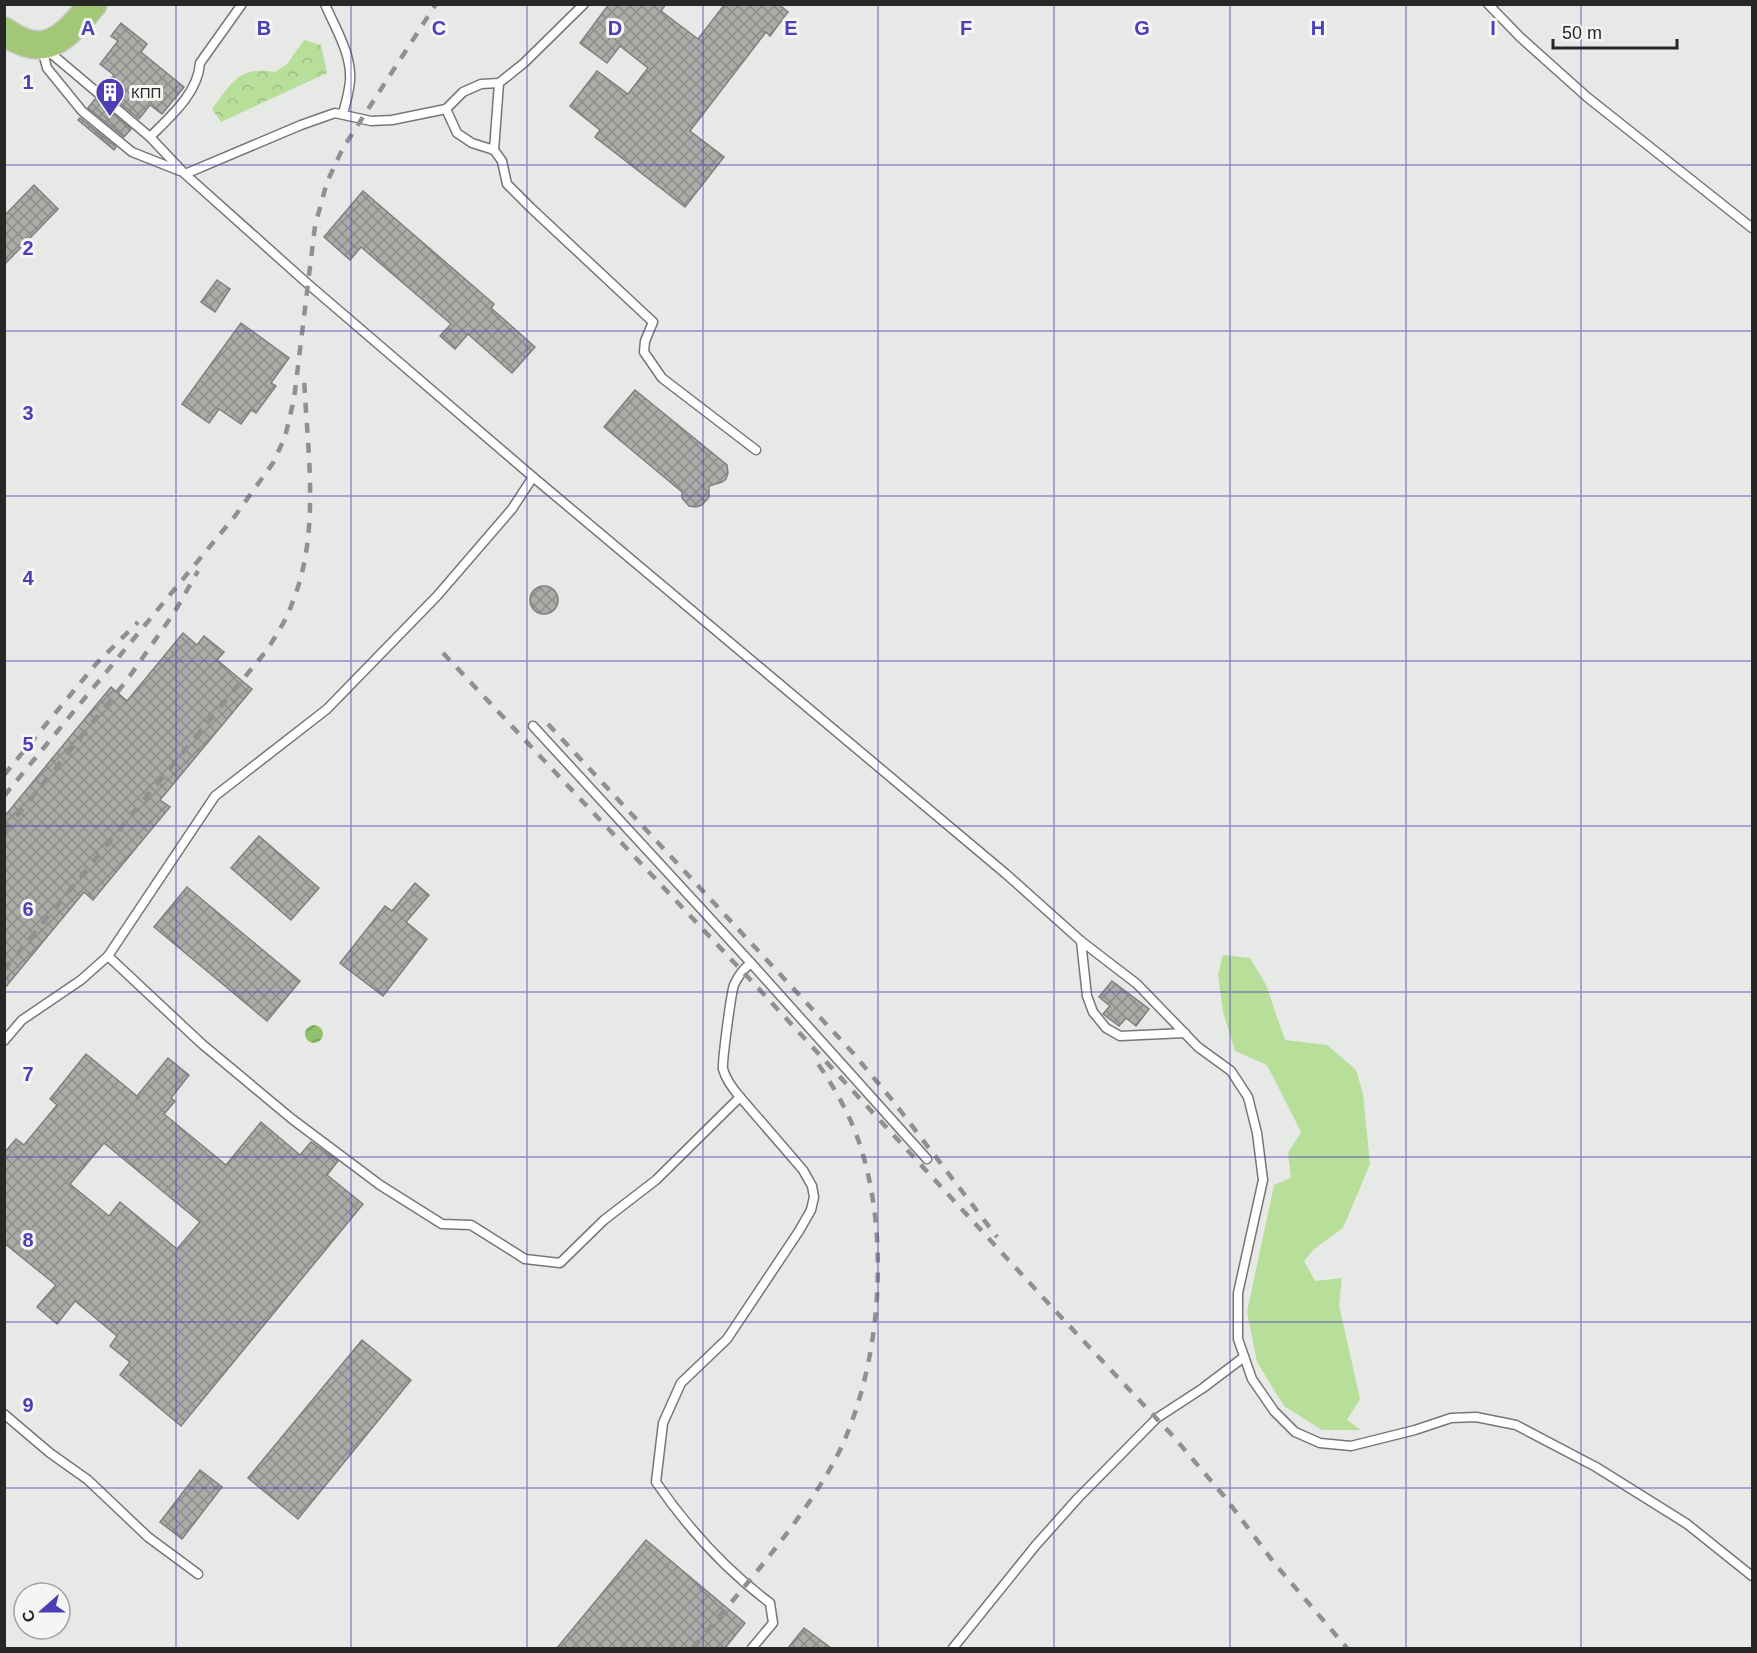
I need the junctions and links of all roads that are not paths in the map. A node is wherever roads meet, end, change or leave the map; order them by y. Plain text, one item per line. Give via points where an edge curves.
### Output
1 (93, 4) edge
2 (242, 4) edge
3 (325, 4) edge
4 (584, 4) edge
5 (1488, 4) edge
6 (4, 31) edge
7 (42, 45) junction
8 (499, 83) junction
9 (446, 109) junction
10 (344, 113) junction
11 (150, 137) junction
12 (494, 150) junction
13 (185, 174) junction
14 (1752, 228) edge
15 (756, 450) dead end
16 (533, 477) junction
17 (533, 726) dead end
18 (1081, 941) junction
19 (108, 956) junction
20 (751, 963) junction
21 (1185, 1033) junction
22 (4, 1041) edge
23 (740, 1097) junction
24 (927, 1159) dead end
25 (1244, 1357) junction
26 (4, 1414) edge
27 (198, 1574) dead end
28 (1752, 1576) edge
29 (752, 1648) edge
30 (953, 1648) edge

1 - 7 main road via 69,32
2 - 11 lane via 200,63 200,73 187,96
3 - 10 lane via 350,66
4 - 8 lane
5 - 14 lane via 1587,97
6 - 7 main road via 26,44
7 - 11 lane
7 - 13 lane via 47,68 82,111 132,152
8 - 9 lane via 481,84 463,92
8 - 12 lane
9 - 10 lane via 371,121
9 - 12 lane via 457,133
10 - 13 lane via 301,125
11 - 13 lane
12 - 15 lane via 502,160 507,184 653,322 644,352 662,378
13 - 16 lane
16 - 18 lane via 1006,873
16 - 19 lane via 512,508 437,596 327,709 215,796
17 - 20 lane
18 - 21 lane via 1137,984
18 - 21 lane via 1087,996 1093,1012 1106,1028 1120,1036
19 - 22 lane via 81,980 22,1020
19 - 23 lane via 202,1044 380,1185 442,1224 471,1225 525,1259 560,1263 604,1220 656,1180
20 - 23 lane via 742,970 734,986 723,1056 726,1077
20 - 24 lane
21 - 25 lane via 1231,1071 1248,1097 1257,1133 1263,1180 1238,1293 1238,1339
23 - 29 lane via 802,1170 814,1197 799,1231 727,1339 681,1383 663,1424 656,1482 677,1512 745,1584 770,1603 773,1623
25 - 28 lane via 1252,1379 1274,1412 1295,1432 1320,1443 1351,1446 1451,1418 1476,1417 1516,1425 1596,1467 1687,1524
25 - 30 lane via 1156,1418 1036,1545
26 - 27 lane via 88,1480 148,1537

